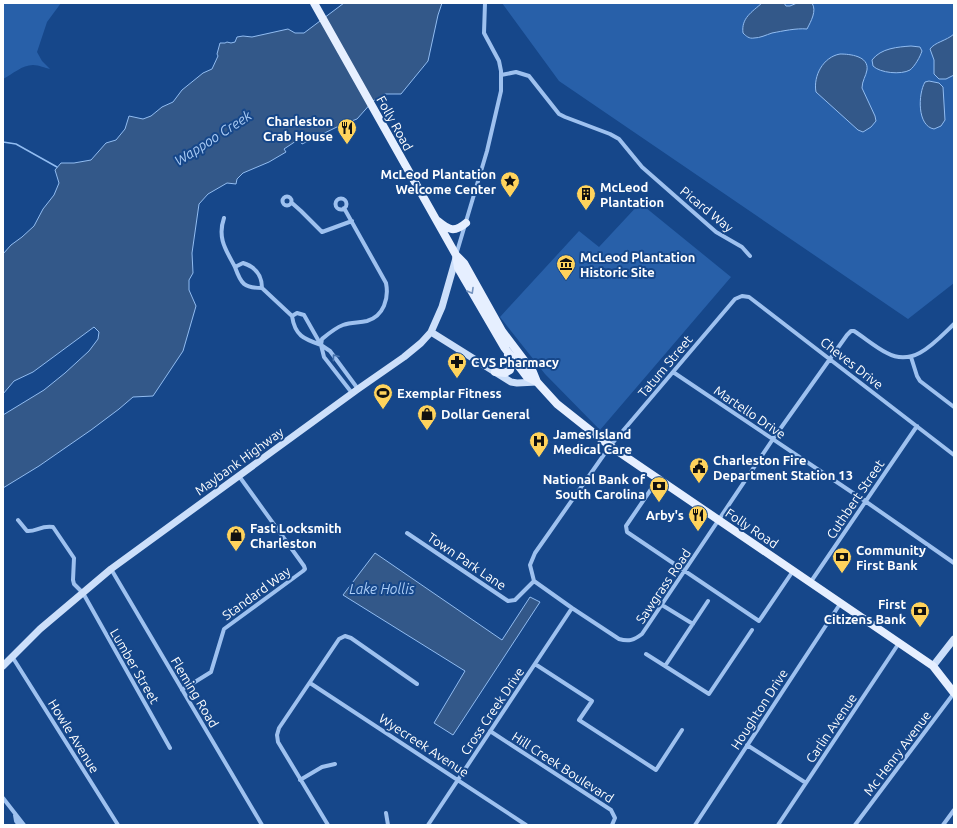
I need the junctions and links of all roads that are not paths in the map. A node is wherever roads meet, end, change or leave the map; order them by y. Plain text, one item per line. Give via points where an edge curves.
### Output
1 (314, 3) edge
2 (485, 3) edge
3 (501, 74) junction
4 (292, 203) dead end
5 (344, 208) dead end
6 (434, 217) junction
7 (224, 218) dead end
8 (352, 221) junction
9 (466, 223) junction
10 (456, 256) junction
11 (750, 256) dead end
12 (235, 267) junction
13 (262, 288) junction
14 (735, 299) joint
15 (292, 316) junction
16 (954, 324) edge
17 (431, 332) junction
18 (321, 345) junction
19 (504, 347) junction
20 (911, 357) junction
21 (830, 359) junction
22 (495, 372) junction
23 (672, 372) junction
24 (537, 382) junction
25 (355, 391) junction
26 (954, 407) edge
27 (916, 426) junction
28 (773, 439) junction
29 (610, 446) junction
30 (954, 455) edge
31 (239, 476) junction
32 (658, 479) junction
33 (865, 501) junction
34 (18, 520) dead end
35 (719, 521) junction
36 (407, 533) dead end
37 (954, 563) edge
38 (111, 570) junction
39 (794, 571) junction
40 (685, 572) junction
41 (534, 581) junction
42 (810, 582) junction
43 (83, 593) junction
44 (708, 601) dead end
45 (840, 604) junction
46 (662, 605) junction
47 (572, 608) junction
48 (693, 624) junction
49 (752, 630) dead end
50 (954, 640) edge
51 (900, 643) junction
52 (646, 654) dead end
53 (12, 658) junction
54 (535, 664) junction
55 (3, 666) edge
56 (665, 666) junction
57 (933, 666) junction
58 (310, 683) junction
59 (417, 684) dead end
60 (182, 690) junction
61 (954, 693) edge
62 (682, 730) dead end
63 (490, 731) junction
64 (747, 745) junction
65 (170, 748) dead end
66 (335, 764) dead end
67 (300, 780) junction
68 (458, 780) junction
69 (806, 783) junction
70 (3, 798) edge
71 (954, 810) edge
72 (386, 813) dead end
73 (15, 814) junction
74 (18, 825) edge
75 (24, 825) edge
76 (118, 825) edge
77 (262, 825) edge
78 (328, 825) edge
79 (388, 825) edge
80 (428, 825) edge
81 (526, 825) edge
82 (612, 825) edge
83 (695, 825) edge
84 (778, 825) edge
85 (855, 825) edge
86 (943, 825) edge

1 - 6 main road, Folly Road
2 - 3 street via 484,33 499,61
3 - 9 street via 501,91 487,151
3 - 11 street, Picard Way via 516,72 529,76 560,114 619,139 642,167 716,232 742,247
4 - 8 street via 322,232
5 - 8 street
6 - 9 main road via 449,229 455,230
6 - 10 main road, Folly Road
7 - 12 street via 221,238
8 - 18 street via 386,283 387,297 379,314 374,318 342,325 322,339
9 - 10 street
10 - 17 main road, Maybank Highway via 442,307
10 -> 19 main road, Folly Road via 458,268
10 - 24 main road, Folly Road via 464,263 502,331
12 - 13 street via 245,286
12 - 13 street via 243,263 255,270 262,279
13 - 15 street
14 - 21 street, Cheves Drive via 749,297
14 - 23 street, Tatum Street
15 - 18 street via 298,333 305,339
15 - 18 street via 297,313 304,315
16 - 20 street via 927,349
17 - 22 main road
17 - 25 main road, Maybank Highway via 404,357
25 -> 18 street via 330,351
18 - 25 street via 324,357
19 - 22 main road via 511,368 505,373
19 - 24 main road, Folly Road via 527,377
20 - 21 street, Sawgrass Road via 896,357 886,353 851,331
20 - 26 street via 920,381
21 - 27 street, Cheves Drive
21 - 28 street, Sawgrass Road
22 - 24 main road via 511,382
23 - 28 street, Martello Drive
23 - 29 street, Tatum Street
24 - 29 main road, Folly Road via 557,404
25 - 31 main road, Maybank Highway
27 - 30 street, Cheves Drive
27 - 33 street, Cuthbert Street
28 - 33 street, Martello Drive
28 - 35 street, Sawgrass Road
29 - 32 main road, Folly Road
29 - 41 street via 535,553 530,565
31 - 38 main road, Maybank Highway
31 - 60 street, Standard Way via 305,569 224,629 211,672
32 - 35 main road, Folly Road
32 - 40 street via 626,526 626,530
33 - 37 street, Martello Drive
33 - 42 street, Cuthbert Street
34 - 43 street, Lumber Street via 30,532 45,526 53,527 74,558 74,584
35 - 39 main road, Folly Road
35 - 40 street, Sawgrass Road
36 - 41 street, Town Park Lane via 508,601 515,600
38 - 43 main road, Maybank Highway
38 - 60 street, Fleming Road
39 - 40 street via 759,621
39 - 42 main road, Folly Road
40 - 46 street, Sawgrass Road
41 - 47 street, Sawgrass Road
42 - 45 main road, Folly Road
43 - 53 main road, Maybank Highway via 40,629
43 - 65 street, Lumber Street
44 - 48 street
45 - 51 main road, Folly Road
45 - 64 street, Houghton Drive
46 - 47 street, Sawgrass Road via 642,634 633,641 619,639
46 - 48 street
47 - 54 street, Cross Creek Drive
48 - 56 street
49 - 56 street via 708,694
50 - 57 main road
51 - 57 main road, Folly Road
51 - 69 street, Carlin Avenue
52 - 56 street
53 - 55 main road, Maybank Highway
53 - 76 street, Howle Avenue
54 - 62 street via 592,701 579,720 656,770
54 - 63 street, Cross Creek Drive
57 - 61 main road, Folly Road
58 - 59 street via 339,639 345,636 352,638
58 - 67 street via 277,734 278,742
58 - 68 street, Wyecreek Avenue
60 - 77 street, Fleming Road
61 - 85 street, Mc Henry Avenue
63 - 68 street, Cross Creek Drive
63 - 82 street, Hill Creek Boulevard via 611,810 615,818
64 - 69 street
64 - 83 street, Houghton Drive
66 - 67 street via 322,767
67 - 78 street
68 - 80 street, Cross Creek Drive
68 - 81 street, Wyecreek Avenue
69 - 84 street, Carlin Avenue
70 - 73 street
71 - 86 street
72 - 79 street
73 - 74 street
73 - 75 street

